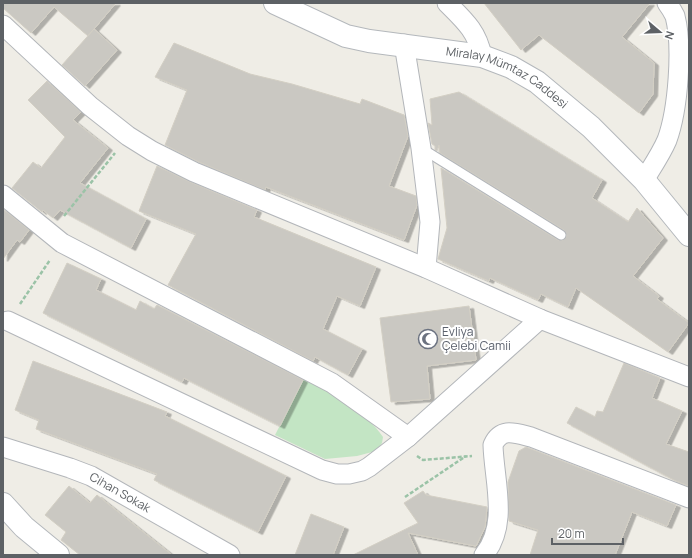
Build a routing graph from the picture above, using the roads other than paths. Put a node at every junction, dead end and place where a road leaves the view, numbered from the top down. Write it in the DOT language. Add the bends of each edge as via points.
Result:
graph roads {
  1 [pos="275,3"];
  2 [pos="447,3"];
  3 [pos="667,3"];
  4 [pos="3,25"];
  5 [pos="404,44"];
  6 [pos="482,56"];
  7 [pos="421,148"];
  8 [pos="644,180"];
  9 [pos="3,195"];
  10 [pos="689,235"];
  11 [pos="561,236"];
  12 [pos="426,268"];
  13 [pos="540,319"];
  14 [pos="8,321"];
  15 [pos="689,377"];
  16 [pos="404,440"];
  17 [pos="3,447"];
  18 [pos="689,498"];
  19 [pos="3,504"];
  20 [pos="53,554"];
  21 [pos="230,555"];
  22 [pos="484,555"];
  1 -- 5 [label="main road, Miralay Mümtaz Caddesi" via="346,36"];
  2 -- 6 [label="street" via="479,40"];
  3 -- 8 [label="street" via="674,15 676,26 677,92 666,140"];
  4 -- 12 [label="street" via="90,106 128,136 175,163"];
  5 -- 6 [label="main road, Miralay Mümtaz Caddesi"];
  5 -- 7 [label="street"];
  6 -- 8 [label="main road, Miralay Mümtaz Caddesi" via="511,67 537,82 592,127"];
  7 -- 11 [label="lane"];
  7 -- 12 [label="street" via="430,222"];
  8 -- 10 [label="main road, Miralay Mümtaz Caddesi"];
  9 -- 16 [label="street" via="56,239 332,383"];
  12 -- 13 [label="street"];
  13 -- 15 [label="street"];
  13 -- 16 [label="street"];
  14 -- 16 [label="street" via="322,470 337,474 362,471"];
  17 -- 21 [label="street, Cihan Sokak" via="91,476"];
  18 -- 22 [label="street" via="531,437 504,433 496,437 493,445 498,507 496,532"];
  19 -- 20 [label="main road"];
}
